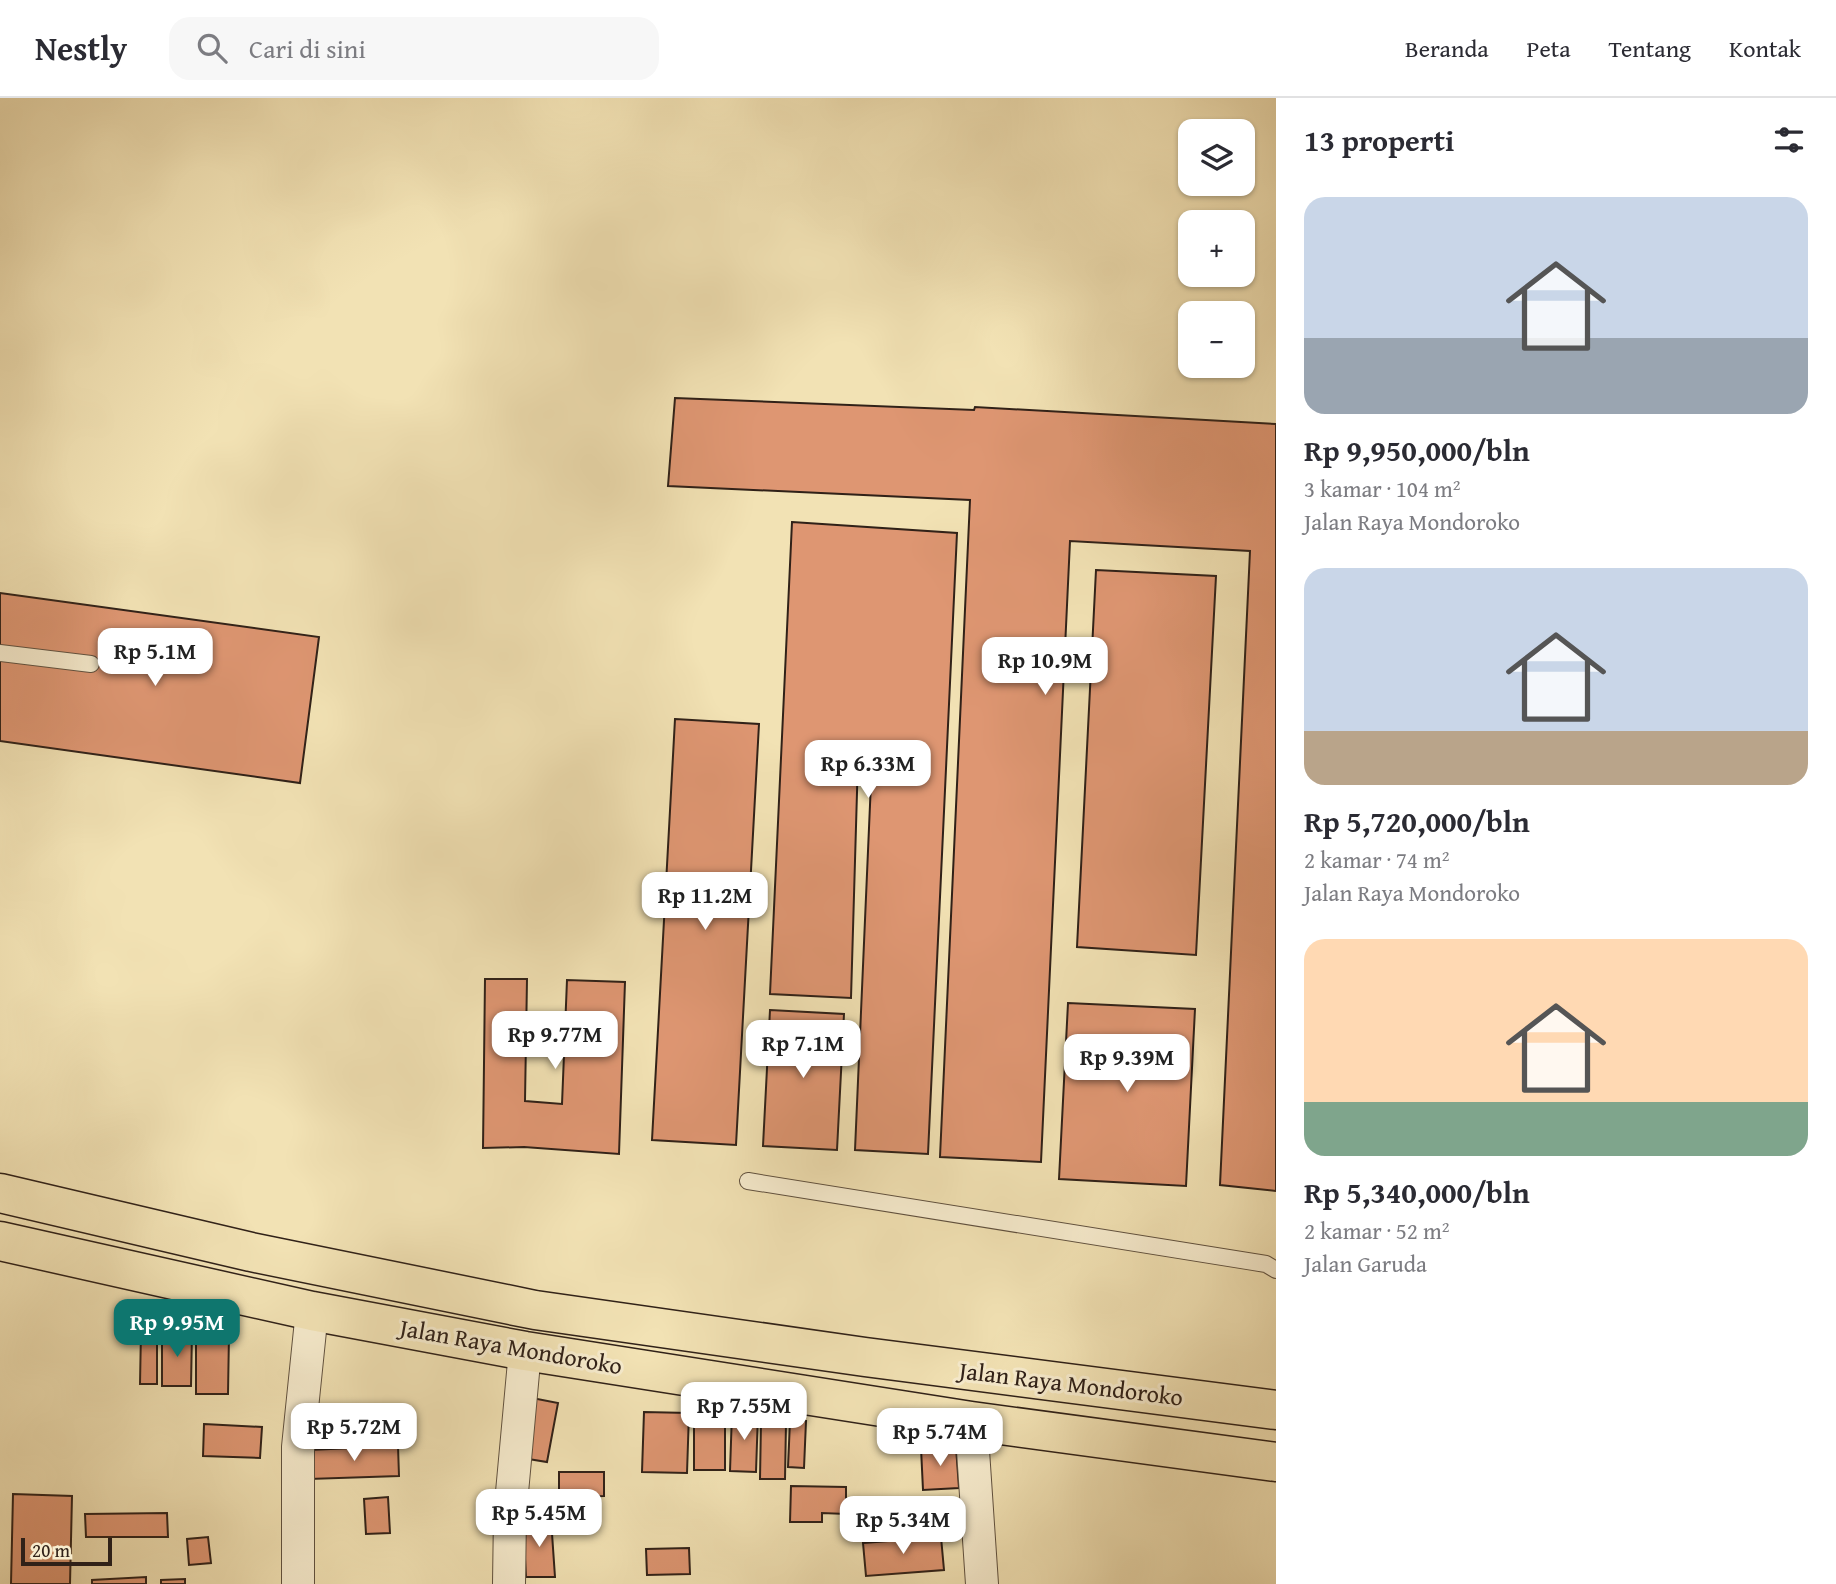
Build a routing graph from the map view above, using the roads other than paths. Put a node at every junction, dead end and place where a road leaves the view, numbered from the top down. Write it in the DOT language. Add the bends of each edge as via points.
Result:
graph roads {
  1 [pos="0,653"];
  2 [pos="91,664"];
  3 [pos="748,1181"];
  4 [pos="0,1194"];
  5 [pos="0,1241"];
  6 [pos="1276,1270"];
  7 [pos="312,1311"];
  8 [pos="525,1351"];
  9 [pos="1276,1410"];
  10 [pos="971,1421"];
  11 [pos="1276,1462"];
  12 [pos="298,1584"];
  13 [pos="509,1584"];
  14 [pos="982,1584"];
  1 -- 2 [label="lane"];
  3 -- 6 [label="lane" via="1266,1264"];
  4 -- 9 [label="highway, Jalan Raya Mondoroko" via="535,1310"];
  5 -- 7 [label="highway, Jalan Raya Mondoroko"];
  7 -- 8 [label="highway, Jalan Raya Mondoroko"];
  7 -- 12 [label="street" via="298,1447"];
  8 -- 10 [label="highway, Jalan Raya Mondoroko"];
  8 -- 13 [label="street" via="511,1500"];
  10 -- 11 [label="highway, Jalan Raya Mondoroko"];
  10 -- 14 [label="street"];
}
